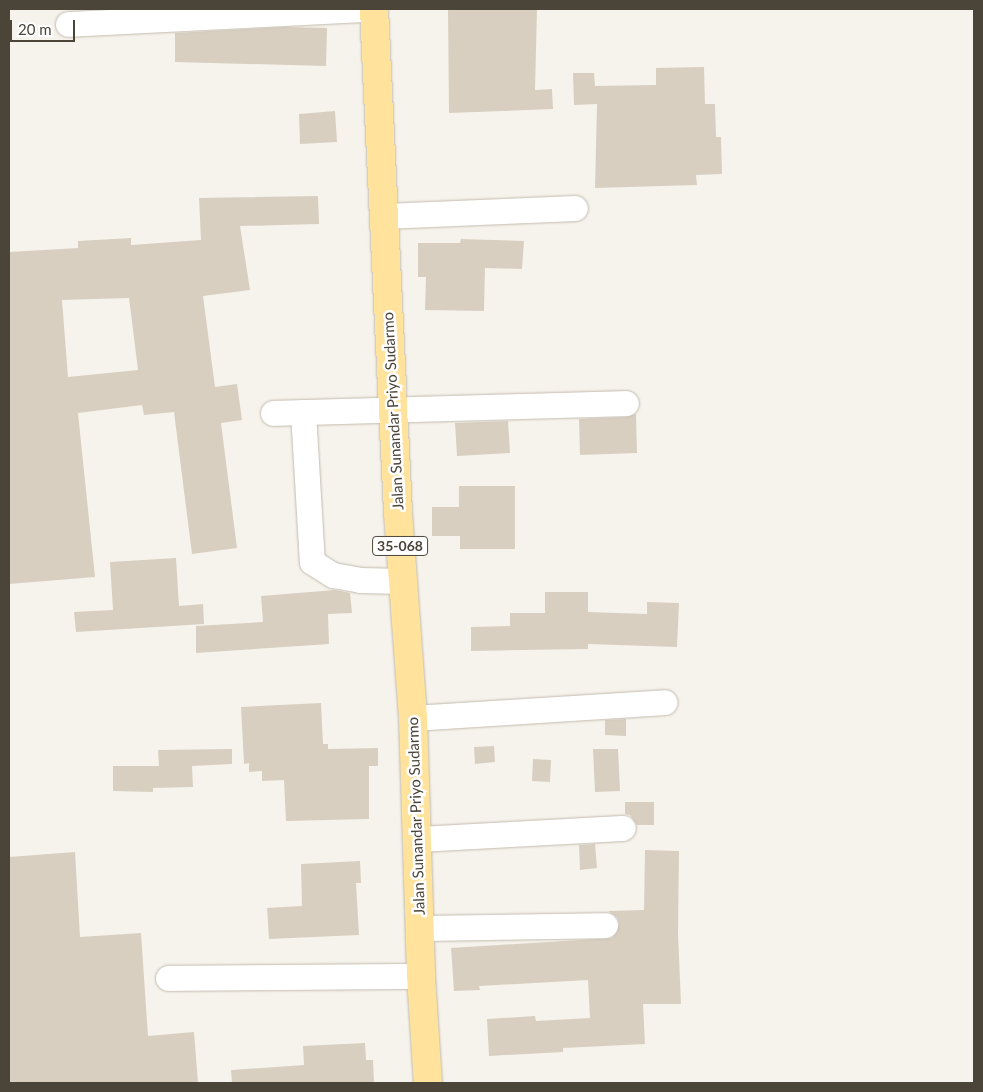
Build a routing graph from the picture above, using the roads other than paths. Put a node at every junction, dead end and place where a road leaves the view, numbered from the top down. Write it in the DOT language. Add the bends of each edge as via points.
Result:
graph roads {
  1 [pos="362,9"];
  2 [pos="374,9"];
  3 [pos="68,24"];
  4 [pos="575,208"];
  5 [pos="384,216"];
  6 [pos="626,403"];
  7 [pos="392,409"];
  8 [pos="302,412"];
  9 [pos="273,413"];
  10 [pos="403,581"];
  11 [pos="664,702"];
  12 [pos="413,718"];
  13 [pos="623,828"];
  14 [pos="417,839"];
  15 [pos="605,924"];
  16 [pos="419,928"];
  17 [pos="421,976"];
  18 [pos="168,978"];
  19 [pos="428,1083"];
  1 -- 3 [label="street"];
  2 -- 5 [label="main road, Jalan Sunandar Priyo Sudarmo / 35-068"];
  4 -- 5 [label="street"];
  5 -- 7 [label="main road, Jalan Sunandar Priyo Sudarmo / 35-068"];
  6 -- 7 [label="street"];
  7 -- 8 [label="street"];
  7 -- 10 [label="main road, Jalan Sunandar Priyo Sudarmo / 35-068"];
  8 -- 9 [label="street"];
  8 -- 10 [label="street" via="312,562 333,574 360,580"];
  10 -- 12 [label="main road, Jalan Sunandar Priyo Sudarmo / 35-068"];
  11 -- 12 [label="street"];
  12 -- 14 [label="main road, Jalan Sunandar Priyo Sudarmo / 35-068"];
  13 -- 14 [label="street"];
  14 -- 16 [label="main road, Jalan Sunandar Priyo Sudarmo / 35-068"];
  15 -- 16 [label="street"];
  16 -- 17 [label="main road, Jalan Sunandar Priyo Sudarmo / 35-068"];
  17 -- 18 [label="street"];
  17 -- 19 [label="main road, Jalan Sunandar Priyo Sudarmo / 35-068"];
}
